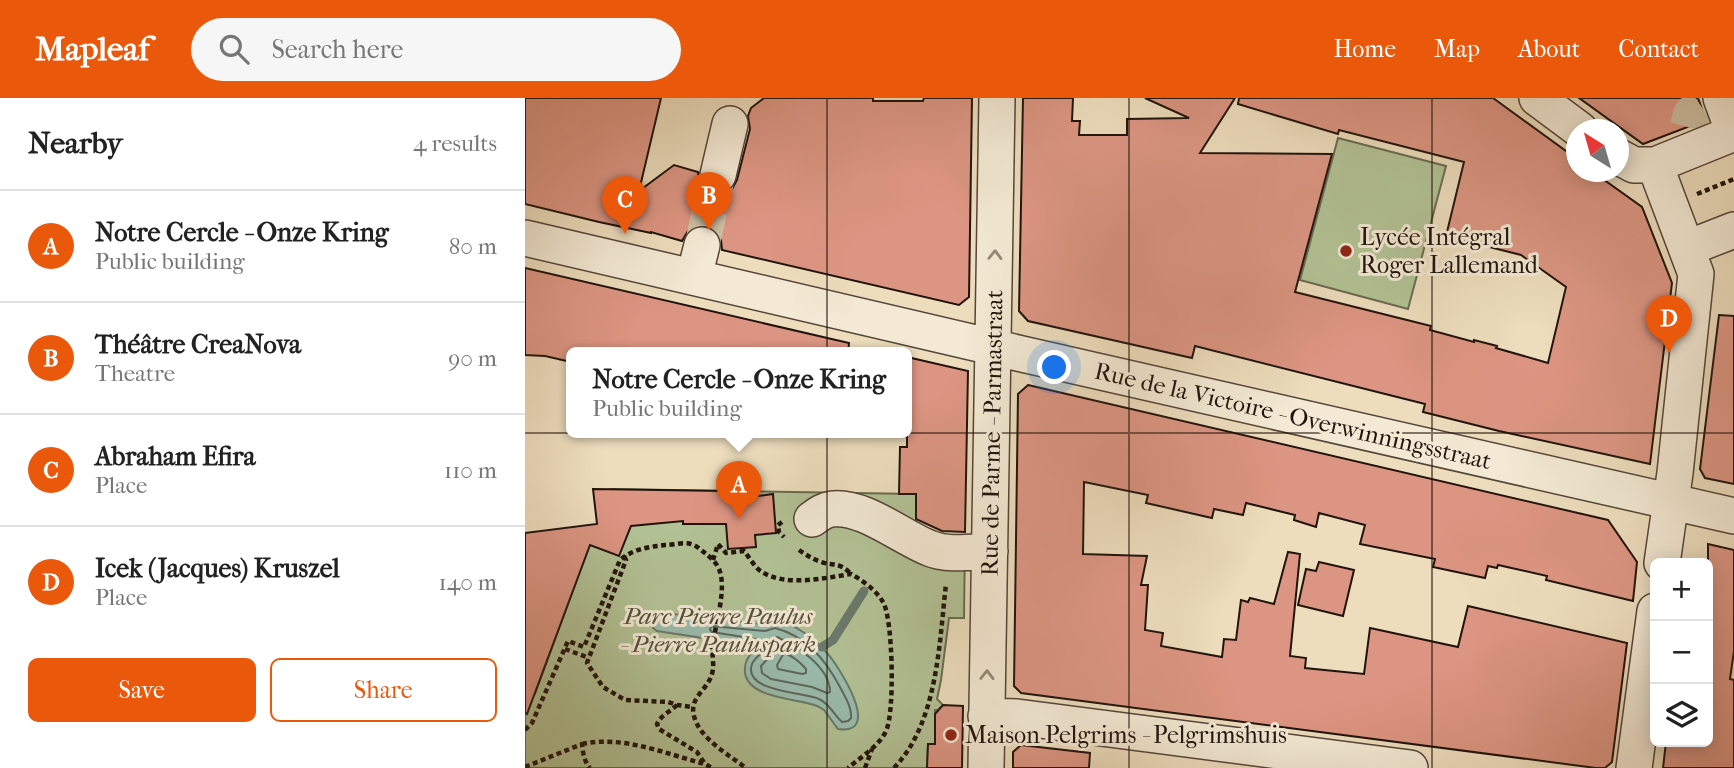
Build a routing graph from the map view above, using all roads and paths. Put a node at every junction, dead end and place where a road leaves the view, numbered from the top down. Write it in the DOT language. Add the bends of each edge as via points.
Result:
graph roads {
  1 [pos="997,98"];
  2 [pos="1537,98"];
  3 [pos="1705,116"];
  4 [pos="1566,120"];
  5 [pos="730,124"];
  6 [pos="1734,133"];
  7 [pos="1629,162"];
  8 [pos="1655,165"];
  9 [pos="718,175"];
  10 [pos="1734,179"];
  11 [pos="1671,205"];
  12 [pos="1734,230"];
  13 [pos="525,237"];
  14 [pos="1688,248"];
  15 [pos="994,348"];
  16 [pos="1670,502"];
  17 [pos="1734,516"];
  18 [pos="800,519"];
  19 [pos="989,551"];
  20 [pos="624,556"];
  21 [pos="1663,558"];
  22 [pos="713,560"];
  23 [pos="851,574"];
  24 [pos="939,580"];
  25 [pos="1654,621"];
  26 [pos="565,649"];
  27 [pos="589,658"];
  28 [pos="677,705"];
  29 [pos="692,707"];
  30 [pos="986,716"];
  31 [pos="525,730"];
  32 [pos="582,744"];
  33 [pos="872,747"];
  34 [pos="705,764"];
  35 [pos="525,767"];
  36 [pos="590,768"];
  37 [pos="712,768"];
  38 [pos="746,768"];
  39 [pos="848,768"];
  40 [pos="865,768"];
  41 [pos="894,768"];
  42 [pos="986,768"];
  43 [pos="1411,768"];
  44 [pos="1634,768"];
  15 -- 1 [label="street, Rue de Parme - Parmastraat, one-way"];
  2 -- 4 [label="street"];
  3 -- 6 [label="street"];
  3 -- 8 [label="street"];
  5 -- 9 [label="street"];
  7 -- 8 [label="street"];
  8 -- 11 [label="street"];
  10 -- 11 [label="path"];
  11 -- 14 [label="street"];
  12 -- 14 [label="street"];
  13 -- 15 [label="street, Rue de la Victoire - Overwinningsstraat" via="698,261"];
  14 -- 16 [label="street" via="1696,274"];
  15 -- 16 [label="street, Rue de la Victoire - Overwinningsstraat"];
  15 -- 19 [label="street, Rue de Parme - Parmastraat"];
  16 -- 17 [label="street, Rue de la Victoire - Overwinningsstraat"];
  16 -- 21 [label="street"];
  18 -- 19 [label="street" via="831,509 849,510 931,549"];
  18 -- 23 [label="path" via="778,525 779,532 810,557 839,564"];
  30 -- 19 [label="street, Rue de Parme - Parmastraat, one-way"];
  20 -- 22 [label="path" via="638,549 693,544"];
  20 -- 26 [label="path" via="584,646 568,641"];
  20 -- 27 [label="path" via="627,560"];
  22 -- 23 [label="path" via="717,544 726,552 744,551 764,574 779,578 820,580"];
  22 -- 29 [label="path" via="721,582 712,677"];
  23 -- 33 [label="path" via="877,594 888,615 891,717 888,729"];
  24 -- 41 [label="path" via="946,581 934,685 912,746"];
  25 -- 44 [label="street"];
  26 -- 27 [label="path"];
  26 -- 31 [label="path"];
  27 -- 28 [label="path" via="587,663 603,687 625,700"];
  28 -- 29 [label="path"];
  28 -- 34 [label="path" via="659,719 659,729 697,752"];
  29 -- 38 [label="path" via="694,720 708,739"];
  30 -- 42 [label="street, Rue de Parme - Parmastraat"];
  30 -- 43 [label="street"];
  32 -- 34 [label="path" via="622,743"];
  32 -- 35 [label="path"];
  32 -- 36 [label="path"];
  33 -- 39 [label="path"];
  33 -- 40 [label="path"];
  34 -- 37 [label="path"];
}
